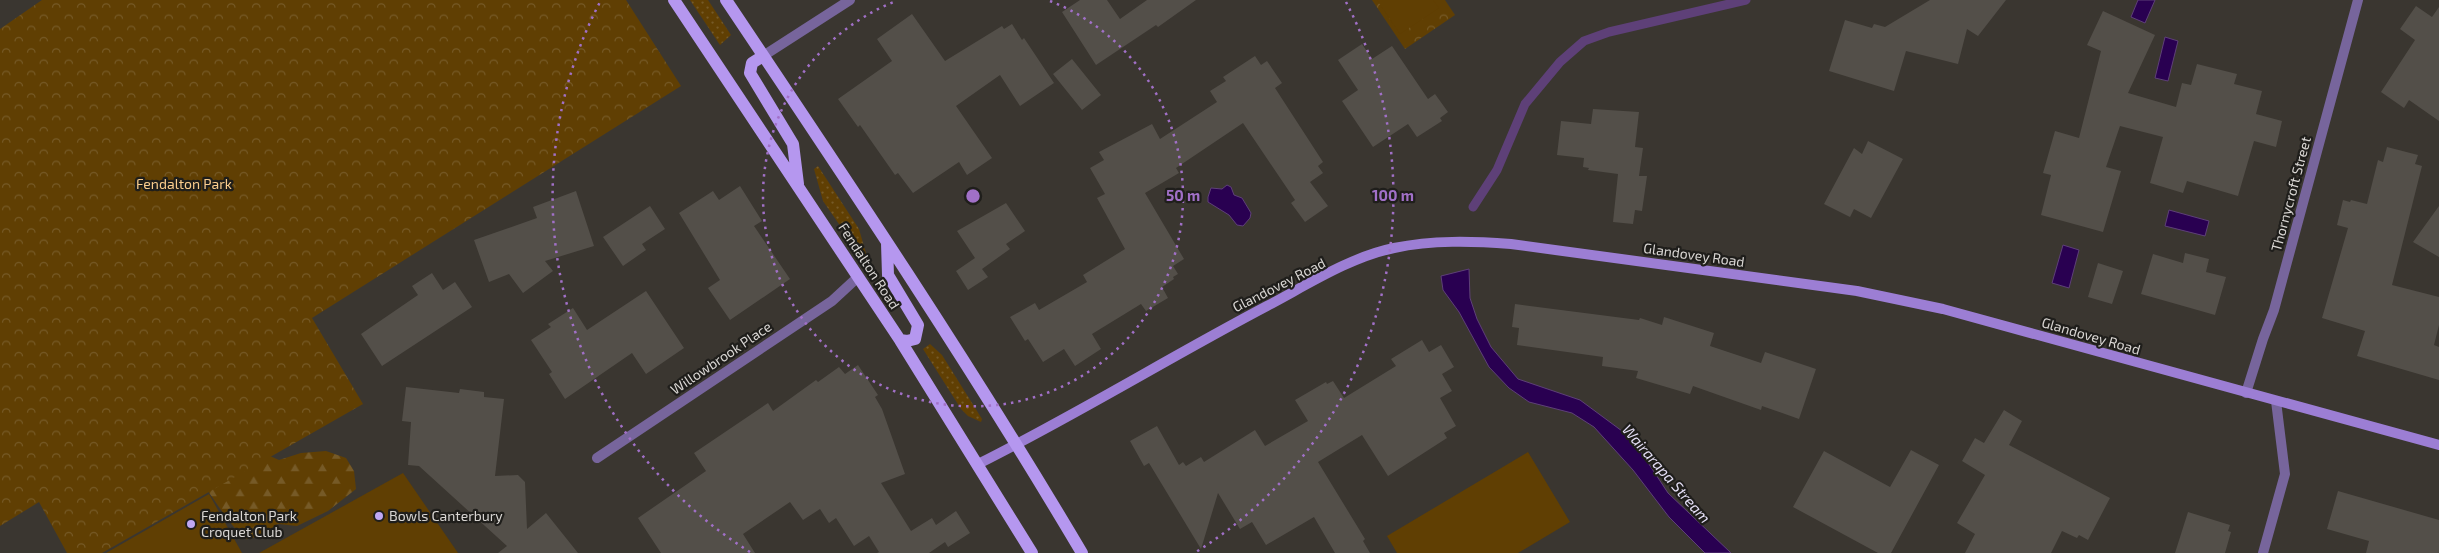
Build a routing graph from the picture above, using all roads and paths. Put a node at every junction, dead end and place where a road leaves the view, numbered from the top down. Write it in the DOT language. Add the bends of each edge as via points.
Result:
graph roads {
  1 [pos="674,0"];
  2 [pos="726,0"];
  3 [pos="850,0"];
  4 [pos="2358,0"];
  5 [pos="763,56"];
  6 [pos="798,187"];
  7 [pos="887,243"];
  8 [pos="858,277"];
  9 [pos="900,340"];
  10 [pos="2246,393"];
  11 [pos="2276,401"];
  12 [pos="1017,445"];
  13 [pos="2439,445"];
  14 [pos="597,458"];
  15 [pos="978,464"];
  16 [pos="1032,553"];
  17 [pos="1082,553"];
  18 [pos="2263,553"];
  1 -- 6 [label="main road, Fendalton Road"];
  2 -- 5 [label="main road, Fendalton Road"];
  3 -- 5 [label="street"];
  4 -- 10 [label="street, Thornycroft Street" via="2274,310"];
  5 -- 6 [label="main road" via="752,63 750,73 793,144"];
  5 -- 7 [label="main road, Fendalton Road"];
  6 -- 8 [label="main road, Fendalton Road"];
  7 -- 9 [label="main road" via="888,275 918,325 915,338"];
  7 -- 12 [label="main road, Fendalton Road"];
  8 -- 9 [label="main road, Fendalton Road"];
  8 -- 14 [label="street, Willowbrook Place" via="837,297"];
  9 -- 15 [label="main road, Fendalton Road"];
  10 -- 11 [label="street, Glandovey Road"];
  10 -- 12 [label="street, Glandovey Road" via="1943,309 1881,296 1511,244 1459,240 1392,248 1354,262 1195,344"];
  11 -- 13 [label="street, Glandovey Road"];
  11 -- 18 [label="street" via="2285,474"];
  12 -- 15 [label="street, Glandovey Road"];
  12 -- 17 [label="main road, Fendalton Road"];
  15 -- 16 [label="main road, Fendalton Road"];
}
